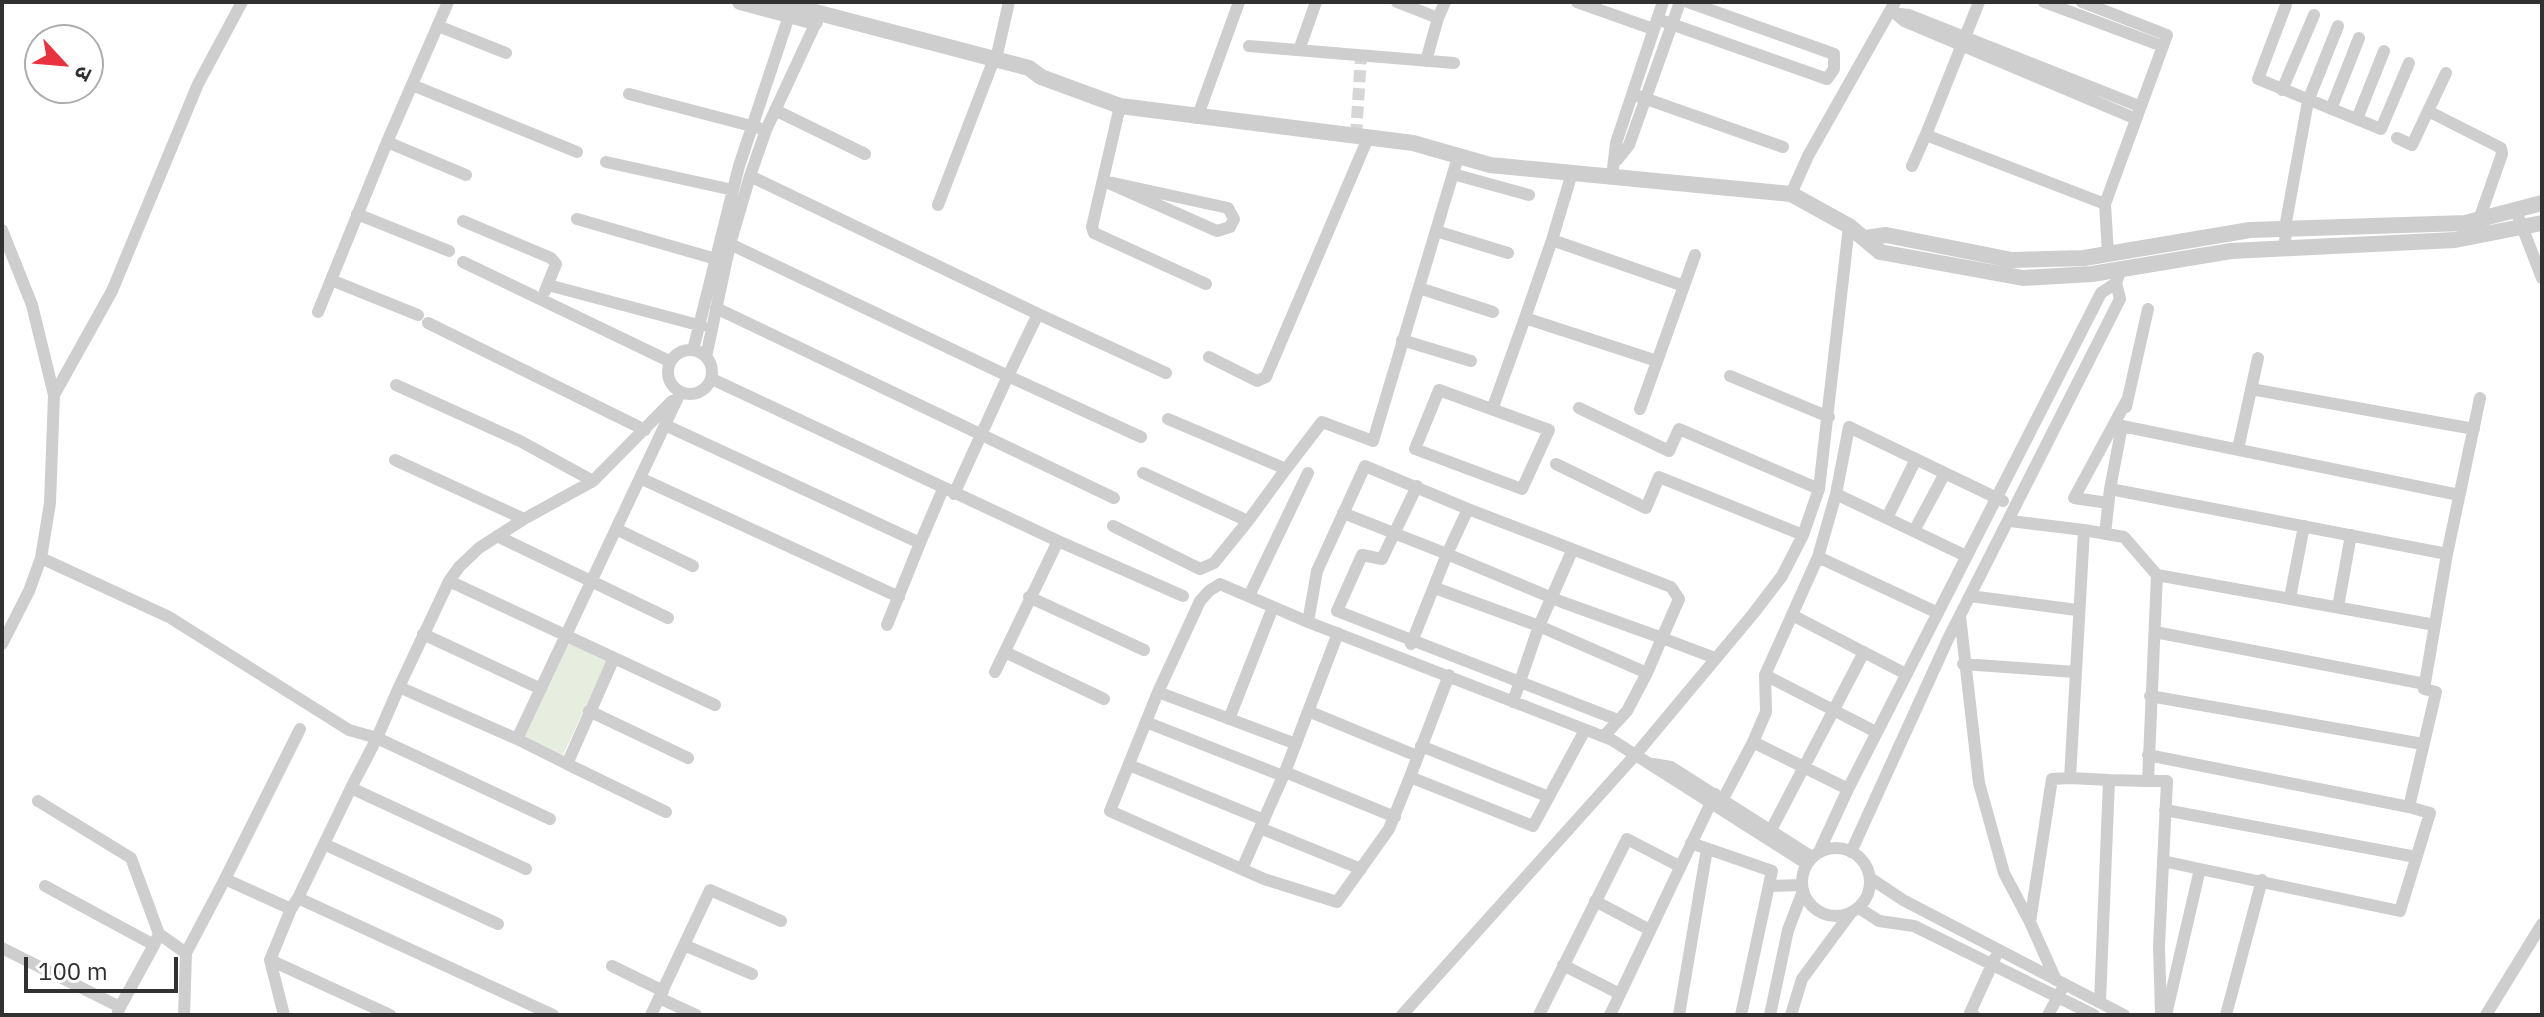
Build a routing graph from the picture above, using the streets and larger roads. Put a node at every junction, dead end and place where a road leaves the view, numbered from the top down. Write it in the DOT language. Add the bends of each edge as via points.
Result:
graph roads {
  1 [pos="242,2"];
  2 [pos="448,2"];
  3 [pos="740,2"];
  4 [pos="1009,2"];
  5 [pos="1239,2"];
  6 [pos="1316,2"];
  7 [pos="1397,2"];
  8 [pos="1445,2"];
  9 [pos="1577,2"];
  10 [pos="1663,2"];
  11 [pos="1680,2"];
  12 [pos="1688,2"];
  13 [pos="1979,2"];
  14 [pos="2044,2"];
  15 [pos="2082,2"];
  16 [pos="2286,5"];
  17 [pos="786,8"];
  18 [pos="1895,9"];
  19 [pos="2314,15"];
  20 [pos="818,18"];
  21 [pos="1438,18"];
  22 [pos="1655,24"];
  23 [pos="1671,24"];
  24 [pos="438,26"];
  25 [pos="2338,26"];
  26 [pos="2359,38"];
  27 [pos="1964,41"];
  28 [pos="1249,46"];
  29 [pos="2162,46"];
  30 [pos="1299,50"];
  31 [pos="2384,51"];
  32 [pos="506,53"];
  33 [pos="1426,61"];
  34 [pos="993,63"];
  35 [pos="1454,63"];
  36 [pos="2409,63"];
  37 [pos="2446,73"];
  38 [pos="412,85"];
  39 [pos="2282,90"];
  40 [pos="1632,93"];
  41 [pos="629,94"];
  42 [pos="1646,99"];
  43 [pos="2308,101"];
  44 [pos="1120,106"];
  45 [pos="2331,109"];
  46 [pos="775,110"];
  47 [pos="2428,111"];
  48 [pos="2137,112"];
  49 [pos="1197,118"];
  50 [pos="2357,119"];
  51 [pos="752,125"];
  52 [pos="766,130"];
  53 [pos="1927,132"];
  54 [pos="1368,138"];
  55 [pos="2397,138"];
  56 [pos="387,142"];
  57 [pos="1783,147"];
  58 [pos="577,152"];
  59 [pos="865,154"];
  60 [pos="606,162"];
  61 [pos="1455,165"];
  62 [pos="1912,166"];
  63 [pos="1615,168"];
  64 [pos="1572,173"];
  65 [pos="466,175"];
  66 [pos="750,176"];
  67 [pos="1104,181"];
  68 [pos="733,190"];
  69 [pos="1791,194"];
  70 [pos="1529,195"];
  71 [pos="2542,203"];
  72 [pos="2105,204"];
  73 [pos="938,205"];
  74 [pos="2516,211"];
  75 [pos="357,214"];
  76 [pos="577,219"];
  77 [pos="2479,220"];
  78 [pos="463,221"];
  79 [pos="2542,223"];
  80 [pos="1849,226"];
  81 [pos="2286,228"];
  82 [pos="2522,228"];
  83 [pos="2,230"];
  84 [pos="1436,231"];
  85 [pos="1865,238"];
  86 [pos="1552,240"];
  87 [pos="730,244"];
  88 [pos="2285,248"];
  89 [pos="449,251"];
  90 [pos="1508,253"];
  91 [pos="2108,254"];
  92 [pos="1695,255"];
  93 [pos="716,259"];
  94 [pos="463,262"];
  95 [pos="2541,273"];
  96 [pos="2118,276"];
  97 [pos="331,280"];
  98 [pos="1206,284"];
  99 [pos="548,285"];
  100 [pos="1684,286"];
  101 [pos="1419,288"];
  102 [pos="542,299"];
  103 [pos="716,308"];
  104 [pos="2148,309"];
  105 [pos="318,312"];
  106 [pos="1493,312"];
  107 [pos="1038,314"];
  108 [pos="1525,318"];
  109 [pos="702,326"];
  110 [pos="1402,340"];
  111 [pos="693,350"];
  112 [pos="706,357"];
  113 [pos="1209,357"];
  114 [pos="2258,358"];
  115 [pos="669,361"];
  116 [pos="1471,361"];
  117 [pos="1657,361"];
  118 [pos="1166,373"];
  119 [pos="1008,376"];
  120 [pos="1730,376"];
  121 [pos="712,379"];
  122 [pos="396,385"];
  123 [pos="2251,389"];
  124 [pos="680,393"];
  125 [pos="54,395"];
  126 [pos="2480,398"];
  127 [pos="2127,400"];
  128 [pos="1493,407"];
  129 [pos="1579,408"];
  130 [pos="1640,409"];
  131 [pos="1829,417"];
  132 [pos="1168,419"];
  133 [pos="665,425"];
  134 [pos="2122,426"];
  135 [pos="2474,429"];
  136 [pos="645,430"];
  137 [pos="980,435"];
  138 [pos="1141,437"];
  139 [pos="2238,449"];
  140 [pos="1669,451"];
  141 [pos="1916,459"];
  142 [pos="395,460"];
  143 [pos="1556,464"];
  144 [pos="1286,469"];
  145 [pos="1143,473"];
  146 [pos="1308,473"];
  147 [pos="1945,473"];
  148 [pos="1659,477"];
  149 [pos="640,478"];
  150 [pos="593,481"];
  151 [pos="1417,486"];
  152 [pos="1819,489"];
  153 [pos="949,491"];
  154 [pos="1836,494"];
  155 [pos="2459,495"];
  156 [pos="2109,496"];
  157 [pos="1114,498"];
  158 [pos="1998,499"];
  159 [pos="2017,506"];
  160 [pos="1468,509"];
  161 [pos="1343,513"];
  162 [pos="1887,518"];
  163 [pos="524,519"];
  164 [pos="1248,521"];
  165 [pos="2010,521"];
  166 [pos="1113,526"];
  167 [pos="2304,526"];
  168 [pos="616,529"];
  169 [pos="2084,530"];
  170 [pos="1914,531"];
  171 [pos="1393,532"];
  172 [pos="2105,534"];
  173 [pos="1803,535"];
  174 [pos="2351,535"];
  175 [pos="497,536"];
  176 [pos="1058,541"];
  177 [pos="920,543"];
  178 [pos="1572,551"];
  179 [pos="1447,554"];
  180 [pos="2447,554"];
  181 [pos="1966,556"];
  182 [pos="1818,557"];
  183 [pos="41,558"];
  184 [pos="693,566"];
  185 [pos="2157,575"];
  186 [pos="449,581"];
  187 [pos="591,582"];
  188 [pos="1435,588"];
  189 [pos="1183,596"];
  190 [pos="1249,596"];
  191 [pos="1970,596"];
  192 [pos="899,597"];
  193 [pos="1029,597"];
  194 [pos="1552,598"];
  195 [pos="2290,598"];
  196 [pos="1273,607"];
  197 [pos="2338,607"];
  198 [pos="2077,610"];
  199 [pos="1337,611"];
  200 [pos="1938,613"];
  201 [pos="1792,615"];
  202 [pos="1960,616"];
  203 [pos="668,618"];
  204 [pos="1308,622"];
  205 [pos="887,625"];
  206 [pos="2435,625"];
  207 [pos="1539,626"];
  208 [pos="1929,629"];
  209 [pos="1336,632"];
  210 [pos="2155,632"];
  211 [pos="423,634"];
  212 [pos="565,636"];
  213 [pos="1662,638"];
  214 [pos="1948,639"];
  215 [pos="1414,640"];
  216 [pos="2,644"];
  217 [pos="1144,650"];
  218 [pos="1005,652"];
  219 [pos="1864,652"];
  220 [pos="614,658"];
  221 [pos="1405,658"];
  222 [pos="1715,658"];
  223 [pos="1963,664"];
  224 [pos="995,672"];
  225 [pos="2075,672"];
  226 [pos="1647,673"];
  227 [pos="1906,674"];
  228 [pos="1449,675"];
  229 [pos="1765,675"];
  230 [pos="1521,684"];
  231 [pos="2425,684"];
  232 [pos="399,687"];
  233 [pos="541,689"];
  234 [pos="1158,692"];
  235 [pos="2150,696"];
  236 [pos="1104,699"];
  237 [pos="1513,702"];
  238 [pos="715,705"];
  239 [pos="1834,710"];
  240 [pos="589,711"];
  241 [pos="1308,711"];
  242 [pos="1229,719"];
  243 [pos="1618,720"];
  244 [pos="1146,722"];
  245 [pos="300,729"];
  246 [pos="1585,730"];
  247 [pos="1876,732"];
  248 [pos="1604,736"];
  249 [pos="377,738"];
  250 [pos="517,739"];
  251 [pos="1753,742"];
  252 [pos="1296,744"];
  253 [pos="2423,744"];
  254 [pos="1419,751"];
  255 [pos="1637,753"];
  256 [pos="2148,755"];
  257 [pos="688,758"];
  258 [pos="567,764"];
  259 [pos="1129,765"];
  260 [pos="1804,767"];
  261 [pos="1284,774"];
  262 [pos="1410,777"];
  263 [pos="2070,778"];
  264 [pos="2109,780"];
  265 [pos="2148,781"];
  266 [pos="351,788"];
  267 [pos="1848,789"];
  268 [pos="1549,797"];
  269 [pos="1716,799"];
  270 [pos="38,801"];
  271 [pos="2409,807"];
  272 [pos="2165,810"];
  273 [pos="666,812"];
  274 [pos="1395,817"];
  275 [pos="550,819"];
  276 [pos="1262,824"];
  277 [pos="1771,830"];
  278 [pos="1691,843"];
  279 [pos="324,844"];
  280 [pos="1707,849"];
  281 [pos="1851,852"];
  282 [pos="2416,857"];
  283 [pos="1813,858"];
  284 [pos="2163,861"];
  285 [pos="1679,866"];
  286 [pos="526,869"];
  287 [pos="1242,869"];
  288 [pos="1361,869"];
  289 [pos="2200,869"];
  290 [pos="1870,878"];
  291 [pos="225,879"];
  292 [pos="2262,880"];
  293 [pos="45,886"];
  294 [pos="1770,886"];
  295 [pos="1802,888"];
  296 [pos="1595,901"];
  297 [pos="294,904"];
  298 [pos="1854,911"];
  299 [pos="781,921"];
  300 [pos="2030,922"];
  301 [pos="498,924"];
  302 [pos="2542,924"];
  303 [pos="1650,930"];
  304 [pos="156,940"];
  305 [pos="684,945"];
  306 [pos="2,948"];
  307 [pos="1999,951"];
  308 [pos="186,953"];
  309 [pos="270,960"];
  310 [pos="1993,963"];
  311 [pos="1563,965"];
  312 [pos="612,966"];
  313 [pos="752,974"];
  314 [pos="2059,987"];
  315 [pos="661,994"];
  316 [pos="1620,994"];
  317 [pos="2100,1002"];
  318 [pos="118,1011"];
  319 [pos="1971,1014"];
  320 [pos="184,1015"];
  321 [pos="284,1015"];
  322 [pos="390,1015"];
  323 [pos="553,1015"];
  324 [pos="651,1015"];
  325 [pos="696,1015"];
  326 [pos="1402,1015"];
  327 [pos="1539,1015"];
  328 [pos="1610,1015"];
  329 [pos="1679,1015"];
  330 [pos="1741,1015"];
  331 [pos="1770,1015"];
  332 [pos="1791,1015"];
  333 [pos="2048,1015"];
  334 [pos="2094,1015"];
  335 [pos="2124,1015"];
  336 [pos="2163,1015"];
  337 [pos="2226,1015"];
  338 [pos="2486,1015"];
  1 -- 125 [label="street" via="198,84 112,291"];
  2 -- 24 [label="street"];
  3 -- 17 [label="street"];
  4 -- 34 [label="street"];
  5 -- 49 [label="street"];
  6 -- 30 [label="street"];
  7 -- 21 [label="street"];
  8 -- 21 [label="street"];
  9 -- 22 [label="street"];
  10 -- 22 [label="street"];
  11 -- 23 [label="street"];
  12 -- 23 [label="street" via="1834,54 1834,69 1827,79"];
  13 -- 27 [label="street"];
  14 -- 29 [label="street"];
  15 -- 29 [label="street" via="2167,35"];
  16 -- 39 [label="street" via="2258,79"];
  17 -- 20 [label="street"];
  17 -- 51 [label="street"];
  18 -- 27 [label="street" via="1904,21"];
  18 -- 69 [label="street"];
  19 -- 39 [label="street"];
  20 -- 34 [label="street"];
  20 -- 46 [label="street"];
  21 -- 33 [label="street"];
  22 -- 23 [label="street"];
  22 -- 40 [label="street"];
  23 -- 42 [label="street"];
  24 -- 32 [label="street"];
  24 -- 38 [label="street"];
  25 -- 43 [label="street"];
  26 -- 45 [label="street"];
  27 -- 48 [label="street"];
  27 -- 53 [label="street"];
  28 -- 30 [label="street"];
  29 -- 48 [label="street"];
  30 -- 33 [label="street"];
  31 -- 50 [label="street"];
  33 -- 35 [label="street"];
  34 -- 44 [label="street" via="1029,68"];
  34 -- 73 [label="street"];
  36 -- 50 [label="street" via="2381,129"];
  37 -- 47 [label="street"];
  38 -- 56 [label="street"];
  38 -- 58 [label="street"];
  39 -- 43 [label="street"];
  40 -- 42 [label="street"];
  40 -- 63 [label="street" via="1616,143"];
  41 -- 51 [label="street"];
  42 -- 57 [label="street"];
  42 -- 63 [label="street"];
  43 -- 45 [label="street"];
  43 -- 81 [label="street"];
  44 -- 49 [label="street"];
  44 -- 67 [label="street"];
  45 -- 50 [label="street"];
  46 -- 52 [label="street"];
  46 -- 59 [label="street"];
  47 -- 55 [label="street" via="2412,145"];
  47 -- 77 [label="street" via="2501,148"];
  48 -- 72 [label="street"];
  49 -- 54 [label="street"];
  51 -- 52 [label="street"];
  51 -- 68 [label="street"];
  52 -- 66 [label="street"];
  53 -- 62 [label="street"];
  53 -- 72 [label="street"];
  54 -- 61 [label="street" via="1413,143"];
  54 -- 113 [label="street" via="1266,377 1257,381"];
  56 -- 65 [label="street"];
  56 -- 75 [label="street"];
  60 -- 68 [label="street"];
  61 -- 64 [label="street"];
  61 -- 70 [label="street"];
  61 -- 84 [label="street"];
  63 -- 64 [label="street"];
  63 -- 69 [label="street"];
  64 -- 86 [label="street"];
  66 -- 87 [label="street"];
  66 -- 107 [label="street"];
  67 -- 67 [label="street" via="1217,231 1217,213 1228,208"];
  67 -- 98 [label="street" via="1092,227 1098,238"];
  68 -- 93 [label="street"];
  69 -- 80 [label="street"];
  71 -- 74 [label="street"];
  72 -- 91 [label="street"];
  74 -- 77 [label="street"];
  74 -- 82 [label="street"];
  75 -- 89 [label="street"];
  75 -- 97 [label="street"];
  76 -- 93 [label="street"];
  77 -- 81 [label="street"];
  78 -- 99 [label="street" via="551,258 556,264"];
  79 -- 82 [label="street"];
  80 -- 85 [label="street"];
  80 -- 131 [label="street"];
  81 -- 88 [label="street"];
  81 -- 91 [label="street"];
  82 -- 88 [label="street" via="2455,240"];
  82 -- 95 [label="street"];
  83 -- 125 [label="street" via="32,305"];
  84 -- 90 [label="street"];
  84 -- 101 [label="street"];
  85 -- 91 [label="street" via="1886,235 2012,260"];
  85 -- 96 [label="street" via="1880,252 2023,278"];
  86 -- 100 [label="street"];
  86 -- 108 [label="street"];
  87 -- 103 [label="street"];
  87 -- 119 [label="street"];
  88 -- 96 [label="street" via="2214,253"];
  92 -- 100 [label="street"];
  93 -- 109 [label="street"];
  94 -- 102 [label="street"];
  96 -- 158 [label="street" via="2101,293"];
  96 -- 159 [label="street" via="2120,299"];
  97 -- 105 [label="street"];
  97 -- 136 [label="street" via="423,319"];
  99 -- 102 [label="street"];
  99 -- 109 [label="street"];
  100 -- 117 [label="street"];
  101 -- 106 [label="street"];
  101 -- 110 [label="street"];
  102 -- 115 [label="street"];
  103 -- 112 [label="street"];
  103 -- 137 [label="street"];
  104 -- 127 [label="street"];
  107 -- 118 [label="street"];
  107 -- 119 [label="street"];
  108 -- 117 [label="street"];
  108 -- 128 [label="street"];
  109 -- 111 [label="street"];
  110 -- 116 [label="street"];
  110 -- 144 [label="street" via="1373,441 1322,422"];
  111 -- 112 [label="street"];
  111 -- 115 [label="street"];
  112 -- 121 [label="street"];
  114 -- 123 [label="street"];
  115 -- 124 [label="street" via="672,387"];
  117 -- 130 [label="street"];
  119 -- 137 [label="street"];
  119 -- 138 [label="street"];
  120 -- 131 [label="street"];
  121 -- 124 [label="street" via="700,393"];
  121 -- 153 [label="street"];
  122 -- 150 [label="street"];
  123 -- 135 [label="street"];
  123 -- 139 [label="street"];
  124 -- 133 [label="street"];
  124 -- 136 [label="street"];
  125 -- 183 [label="street" via="50,503"];
  126 -- 135 [label="street"];
  127 -- 134 [label="street"];
  127 -- 156 [label="street" via="2074,498"];
  128 -- 128 [label="street" via="1549,430 1522,489 1415,449 1439,390"];
  129 -- 140 [label="street"];
  131 -- 152 [label="street"];
  132 -- 144 [label="street"];
  133 -- 149 [label="street"];
  133 -- 177 [label="street"];
  134 -- 139 [label="street"];
  134 -- 156 [label="street"];
  135 -- 155 [label="street"];
  136 -- 150 [label="street"];
  137 -- 153 [label="street"];
  137 -- 157 [label="street"];
  139 -- 155 [label="street"];
  140 -- 148 [label="street"];
  140 -- 152 [label="street" via="1679,429"];
  141 -- 147 [label="street"];
  141 -- 154 [label="street" via="1849,427"];
  141 -- 162 [label="street"];
  142 -- 163 [label="street"];
  143 -- 148 [label="street" via="1646,508"];
  144 -- 164 [label="street"];
  145 -- 164 [label="street"];
  146 -- 190 [label="street"];
  147 -- 158 [label="street"];
  147 -- 170 [label="street"];
  148 -- 173 [label="street"];
  149 -- 168 [label="street"];
  149 -- 192 [label="street"];
  150 -- 163 [label="street"];
  151 -- 160 [label="street"];
  151 -- 161 [label="street" via="1365,466"];
  151 -- 171 [label="street"];
  152 -- 173 [label="street"];
  153 -- 176 [label="street"];
  153 -- 177 [label="street"];
  154 -- 162 [label="street"];
  154 -- 182 [label="street"];
  155 -- 180 [label="street"];
  156 -- 167 [label="street"];
  156 -- 172 [label="street"];
  158 -- 159 [label="street"];
  158 -- 181 [label="street"];
  159 -- 165 [label="street"];
  160 -- 178 [label="street"];
  160 -- 179 [label="street"];
  161 -- 171 [label="street"];
  161 -- 204 [label="street" via="1317,571"];
  162 -- 170 [label="street"];
  163 -- 175 [label="street"];
  164 -- 166 [label="street" via="1214,563 1200,569"];
  165 -- 169 [label="street"];
  165 -- 191 [label="street"];
  167 -- 174 [label="street"];
  167 -- 195 [label="street"];
  168 -- 184 [label="street"];
  168 -- 187 [label="street"];
  169 -- 172 [label="street"];
  169 -- 198 [label="street"];
  170 -- 181 [label="street"];
  171 -- 179 [label="street"];
  171 -- 199 [label="street" via="1382,559 1362,555"];
  172 -- 185 [label="street" via="2124,537"];
  173 -- 222 [label="street" via="1782,576"];
  174 -- 180 [label="street"];
  174 -- 197 [label="street"];
  175 -- 186 [label="street"];
  175 -- 187 [label="street"];
  176 -- 189 [label="street"];
  176 -- 193 [label="street"];
  177 -- 192 [label="street"];
  178 -- 194 [label="street"];
  178 -- 213 [label="street" via="1676,592 1679,599"];
  179 -- 188 [label="street"];
  179 -- 194 [label="street"];
  180 -- 206 [label="street"];
  181 -- 200 [label="street"];
  182 -- 200 [label="street"];
  182 -- 201 [label="street"];
  183 -- 216 [label="street"];
  183 -- 249 [label="street" via="169,617 344,727"];
  185 -- 195 [label="street"];
  185 -- 210 [label="street"];
  186 -- 211 [label="street"];
  186 -- 212 [label="street"];
  187 -- 203 [label="street"];
  187 -- 212 [label="street"];
  188 -- 207 [label="street"];
  188 -- 215 [label="street"];
  190 -- 196 [label="street"];
  190 -- 234 [label="street" via="1220,584 1209,591"];
  191 -- 198 [label="street"];
  191 -- 202 [label="street"];
  192 -- 205 [label="street"];
  193 -- 217 [label="street"];
  193 -- 218 [label="street"];
  194 -- 207 [label="street"];
  194 -- 213 [label="street"];
  195 -- 197 [label="street"];
  196 -- 204 [label="street"];
  196 -- 242 [label="street"];
  197 -- 206 [label="street"];
  198 -- 225 [label="street"];
  199 -- 209 [label="street"];
  199 -- 215 [label="street"];
  200 -- 208 [label="street"];
  201 -- 219 [label="street"];
  201 -- 229 [label="street"];
  202 -- 214 [label="street"];
  202 -- 223 [label="street"];
  204 -- 209 [label="street"];
  206 -- 231 [label="street"];
  207 -- 226 [label="street"];
  207 -- 230 [label="street"];
  208 -- 214 [label="street"];
  208 -- 227 [label="street"];
  209 -- 221 [label="street"];
  209 -- 241 [label="street"];
  210 -- 231 [label="street"];
  210 -- 235 [label="street"];
  211 -- 232 [label="street"];
  211 -- 233 [label="street"];
  212 -- 220 [label="street"];
  212 -- 233 [label="street"];
  213 -- 222 [label="street"];
  213 -- 226 [label="street"];
  214 -- 281 [label="street"];
  215 -- 221 [label="street"];
  215 -- 230 [label="street"];
  218 -- 224 [label="street"];
  218 -- 236 [label="street"];
  219 -- 227 [label="street"];
  219 -- 239 [label="street"];
  220 -- 238 [label="street"];
  220 -- 240 [label="street"];
  221 -- 228 [label="street"];
  222 -- 255 [label="street"];
  223 -- 225 [label="street"];
  223 -- 300 [label="street" via="1979,783 2004,873"];
  225 -- 263 [label="street"];
  226 -- 243 [label="street"];
  227 -- 247 [label="street"];
  228 -- 237 [label="street"];
  228 -- 254 [label="street"];
  229 -- 239 [label="street"];
  229 -- 251 [label="street" via="1766,712"];
  230 -- 237 [label="street"];
  230 -- 243 [label="street"];
  231 -- 253 [label="street" via="2424,689 2436,692"];
  232 -- 249 [label="street"];
  232 -- 250 [label="street"];
  233 -- 250 [label="street"];
  234 -- 242 [label="street"];
  234 -- 244 [label="street"];
  235 -- 253 [label="street"];
  235 -- 256 [label="street"];
  237 -- 246 [label="street"];
  239 -- 247 [label="street"];
  239 -- 260 [label="street"];
  240 -- 257 [label="street"];
  240 -- 258 [label="street"];
  241 -- 252 [label="street"];
  241 -- 254 [label="street"];
  242 -- 252 [label="street"];
  243 -- 248 [label="street"];
  244 -- 259 [label="street"];
  244 -- 261 [label="street"];
  245 -- 291 [label="street"];
  246 -- 248 [label="street"];
  246 -- 268 [label="street"];
  247 -- 267 [label="street"];
  248 -- 255 [label="street"];
  249 -- 266 [label="street"];
  249 -- 275 [label="street"];
  250 -- 258 [label="street"];
  251 -- 260 [label="street"];
  251 -- 269 [label="street"];
  252 -- 261 [label="street"];
  253 -- 271 [label="street"];
  254 -- 262 [label="street"];
  254 -- 268 [label="street"];
  255 -- 269 [label="street" via="1665,776"];
  255 -- 326 [label="street"];
  256 -- 265 [label="street"];
  256 -- 271 [label="street"];
  258 -- 273 [label="street"];
  259 -- 276 [label="street"];
  259 -- 287 [label="street" via="1110,811"];
  260 -- 267 [label="street"];
  260 -- 277 [label="street"];
  261 -- 274 [label="street"];
  261 -- 276 [label="street"];
  262 -- 268 [label="street" via="1533,826"];
  262 -- 274 [label="street"];
  263 -- 264 [label="street"];
  263 -- 300 [label="street" via="2052,779"];
  264 -- 265 [label="street"];
  264 -- 317 [label="street"];
  265 -- 272 [label="street" via="2167,781"];
  266 -- 279 [label="street"];
  266 -- 286 [label="street"];
  267 -- 283 [label="street"];
  269 -- 277 [label="street"];
  269 -- 278 [label="street"];
  269 -- 283 [label="street"];
  270 -- 304 [label="street" via="131,858"];
  271 -- 282 [label="street" via="2430,813"];
  272 -- 282 [label="street"];
  272 -- 284 [label="street"];
  274 -- 288 [label="street"];
  276 -- 287 [label="street"];
  276 -- 288 [label="street"];
  277 -- 283 [label="street"];
  278 -- 280 [label="street"];
  278 -- 285 [label="street"];
  279 -- 297 [label="street"];
  279 -- 301 [label="street"];
  280 -- 294 [label="street" via="1772,871"];
  280 -- 329 [label="street"];
  281 -- 283 [label="street" via="1841,848"];
  281 -- 290 [label="street"];
  282 -- 292 [label="street" via="2400,911"];
  283 -- 295 [label="street"];
  284 -- 289 [label="street"];
  284 -- 336 [label="street"];
  285 -- 296 [label="street" via="1627,839"];
  285 -- 303 [label="street"];
  287 -- 288 [label="street" via="1337,902"];
  289 -- 292 [label="street"];
  289 -- 336 [label="street"];
  290 -- 298 [label="street" via="1870,889"];
  290 -- 307 [label="street"];
  291 -- 297 [label="street"];
  291 -- 308 [label="street"];
  292 -- 337 [label="street"];
  293 -- 304 [label="street"];
  294 -- 295 [label="street"];
  294 -- 330 [label="street"];
  295 -- 298 [label="street" via="1816,910 1827,916"];
  295 -- 331 [label="street"];
  296 -- 303 [label="street"];
  296 -- 311 [label="street"];
  297 -- 309 [label="street"];
  297 -- 323 [label="street"];
  298 -- 310 [label="street" via="1914,926"];
  298 -- 332 [label="street" via="1802,979"];
  299 -- 305 [label="street" via="710,890"];
  300 -- 314 [label="street"];
  302 -- 338 [label="street"];
  303 -- 316 [label="street"];
  304 -- 308 [label="street"];
  304 -- 318 [label="street"];
  305 -- 313 [label="street"];
  305 -- 315 [label="street"];
  306 -- 318 [label="street"];
  307 -- 310 [label="street"];
  307 -- 314 [label="street"];
  308 -- 320 [label="street"];
  309 -- 321 [label="street"];
  309 -- 322 [label="street"];
  310 -- 314 [label="street"];
  310 -- 319 [label="street"];
  311 -- 316 [label="street"];
  311 -- 327 [label="street"];
  312 -- 315 [label="street"];
  314 -- 317 [label="street"];
  314 -- 333 [label="street"];
  314 -- 334 [label="street"];
  315 -- 324 [label="street"];
  315 -- 325 [label="street"];
  316 -- 328 [label="street"];
  317 -- 335 [label="street"];
}
